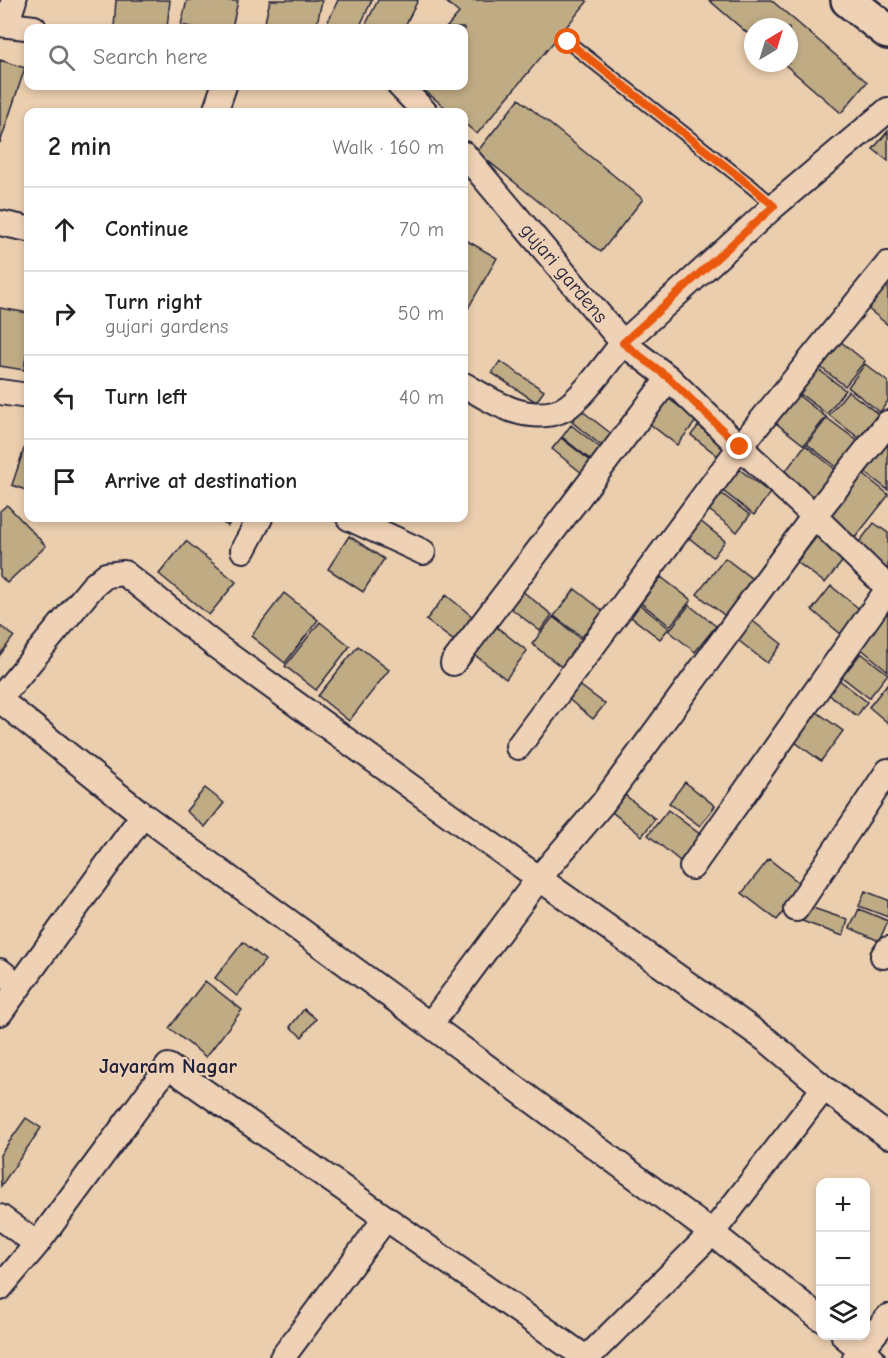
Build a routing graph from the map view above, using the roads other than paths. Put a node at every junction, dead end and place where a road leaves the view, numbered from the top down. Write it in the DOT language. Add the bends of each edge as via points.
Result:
graph roads {
  1 [pos="14,0"];
  2 [pos="848,0"];
  3 [pos="878,0"];
  4 [pos="888,9"];
  5 [pos="3,24"];
  6 [pos="24,27"];
  7 [pos="888,32"];
  8 [pos="568,42"];
  9 [pos="223,90"];
  10 [pos="404,90"];
  11 [pos="216,108"];
  12 [pos="421,108"];
  13 [pos="888,110"];
  14 [pos="468,159"];
  15 [pos="774,206"];
  16 [pos="0,224"];
  17 [pos="24,228"];
  18 [pos="888,264"];
  19 [pos="623,343"];
  20 [pos="669,378"];
  21 [pos="468,386"];
  22 [pos="0,392"];
  23 [pos="24,395"];
  24 [pos="888,423"];
  25 [pos="740,447"];
  26 [pos="814,516"];
  27 [pos="259,522"];
  28 [pos="358,522"];
  29 [pos="243,550"];
  30 [pos="423,552"];
  31 [pos="888,589"];
  32 [pos="453,663"];
  33 [pos="0,699"];
  34 [pos="518,747"];
  35 [pos="888,771"];
  36 [pos="143,815"];
  37 [pos="692,867"];
  38 [pos="539,878"];
  39 [pos="796,909"];
  40 [pos="0,971"];
  41 [pos="19,986"];
  42 [pos="0,1013"];
  43 [pos="430,1025"];
  44 [pos="824,1088"];
  45 [pos="888,1136"];
  46 [pos="0,1216"];
  47 [pos="386,1218"];
  48 [pos="712,1233"];
  49 [pos="37,1244"];
  50 [pos="0,1288"];
  51 [pos="816,1315"];
  52 [pos="888,1317"];
  53 [pos="858,1350"];
  54 [pos="282,1358"];
  55 [pos="586,1358"];
  1 -- 5 [label="street"];
  2 -- 7 [label="main road"];
  3 -- 4 [label="main road"];
  5 -- 6 [label="street"];
  8 -- 15 [label="lane"];
  9 -- 11 [label="street"];
  10 -- 12 [label="street"];
  13 -- 15 [label="street"];
  14 -- 19 [label="street, gujari gardens"];
  15 -- 19 [label="street"];
  16 -- 17 [label="street"];
  18 -- 25 [label="street"];
  19 -- 20 [label="street, gujari gardens"];
  19 -- 21 [label="street" via="579,396 563,409 547,414 506,408"];
  20 -- 25 [label="street, gujari gardens"];
  20 -- 32 [label="street"];
  22 -- 23 [label="street"];
  24 -- 26 [label="street"];
  25 -- 26 [label="street, gujari gardens"];
  25 -- 34 [label="street"];
  26 -- 31 [label="street, gujari gardens"];
  26 -- 38 [label="street" via="603,803"];
  27 -- 29 [label="street"];
  28 -- 30 [label="street"];
  31 -- 37 [label="street"];
  33 -- 36 [label="street"];
  33 -- 38 [label="street" via="93,586 106,575 124,573 216,646"];
  35 -- 39 [label="street"];
  36 -- 41 [label="street"];
  36 -- 43 [label="street"];
  38 -- 43 [label="street"];
  38 -- 44 [label="street" via="768,1041"];
  40 -- 41 [label="street"];
  41 -- 42 [label="street"];
  43 -- 48 [label="street"];
  44 -- 45 [label="street"];
  44 -- 48 [label="street"];
  46 -- 49 [label="street"];
  47 -- 49 [label="street" via="168,1066"];
  47 -- 54 [label="street"];
  47 -- 55 [label="street"];
  48 -- 51 [label="street"];
  48 -- 55 [label="street"];
  49 -- 50 [label="street"];
  52 -- 53 [label="street"];
}
